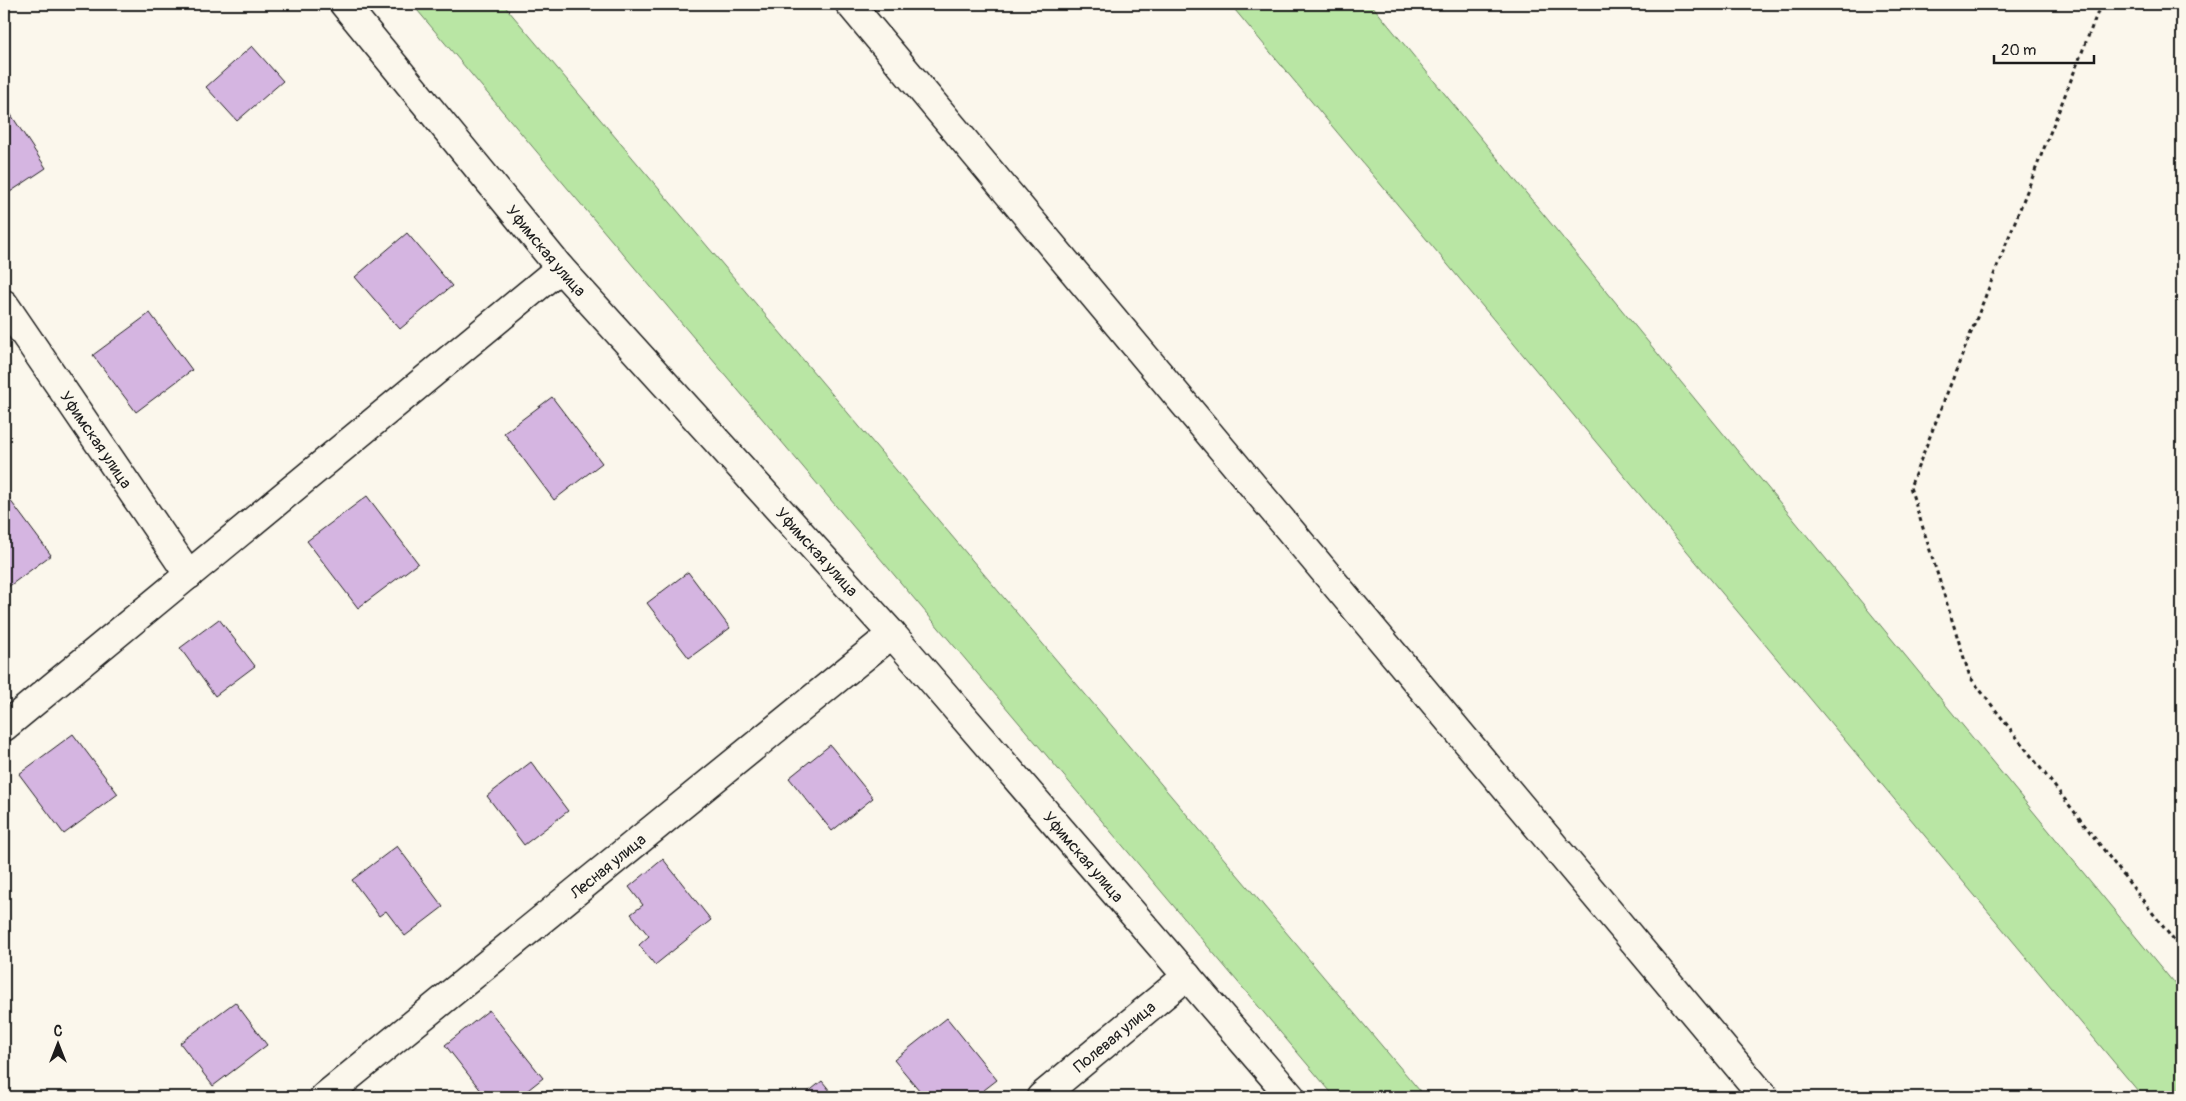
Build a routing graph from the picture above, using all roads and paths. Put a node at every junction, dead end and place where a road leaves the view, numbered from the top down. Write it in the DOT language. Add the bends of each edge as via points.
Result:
graph roads {
  1 [pos="344,4"];
  2 [pos="850,4"];
  3 [pos="2100,4"];
  4 [pos="560,268"];
  5 [pos="4,304"];
  6 [pos="189,575"];
  7 [pos="892,634"];
  8 [pos="4,727"];
  9 [pos="2182,951"];
  10 [pos="1187,976"];
  11 [pos="324,1097"];
  12 [pos="1041,1097"];
  13 [pos="1291,1097"];
  14 [pos="1764,1097"];
  1 -- 4 [label="street, Уфимская улица"];
  2 -- 14 [label="street"];
  3 -- 9 [label="path" via="1910,487 1970,677"];
  4 -- 6 [label="street"];
  4 -- 7 [label="street, Уфимская улица"];
  5 -- 6 [label="street, Уфимская улица"];
  6 -- 8 [label="street"];
  7 -- 10 [label="street, Уфимская улица"];
  7 -- 11 [label="street, Лесная улица"];
  10 -- 12 [label="street, Полевая улица"];
  10 -- 13 [label="street, Уфимская улица"];
}
